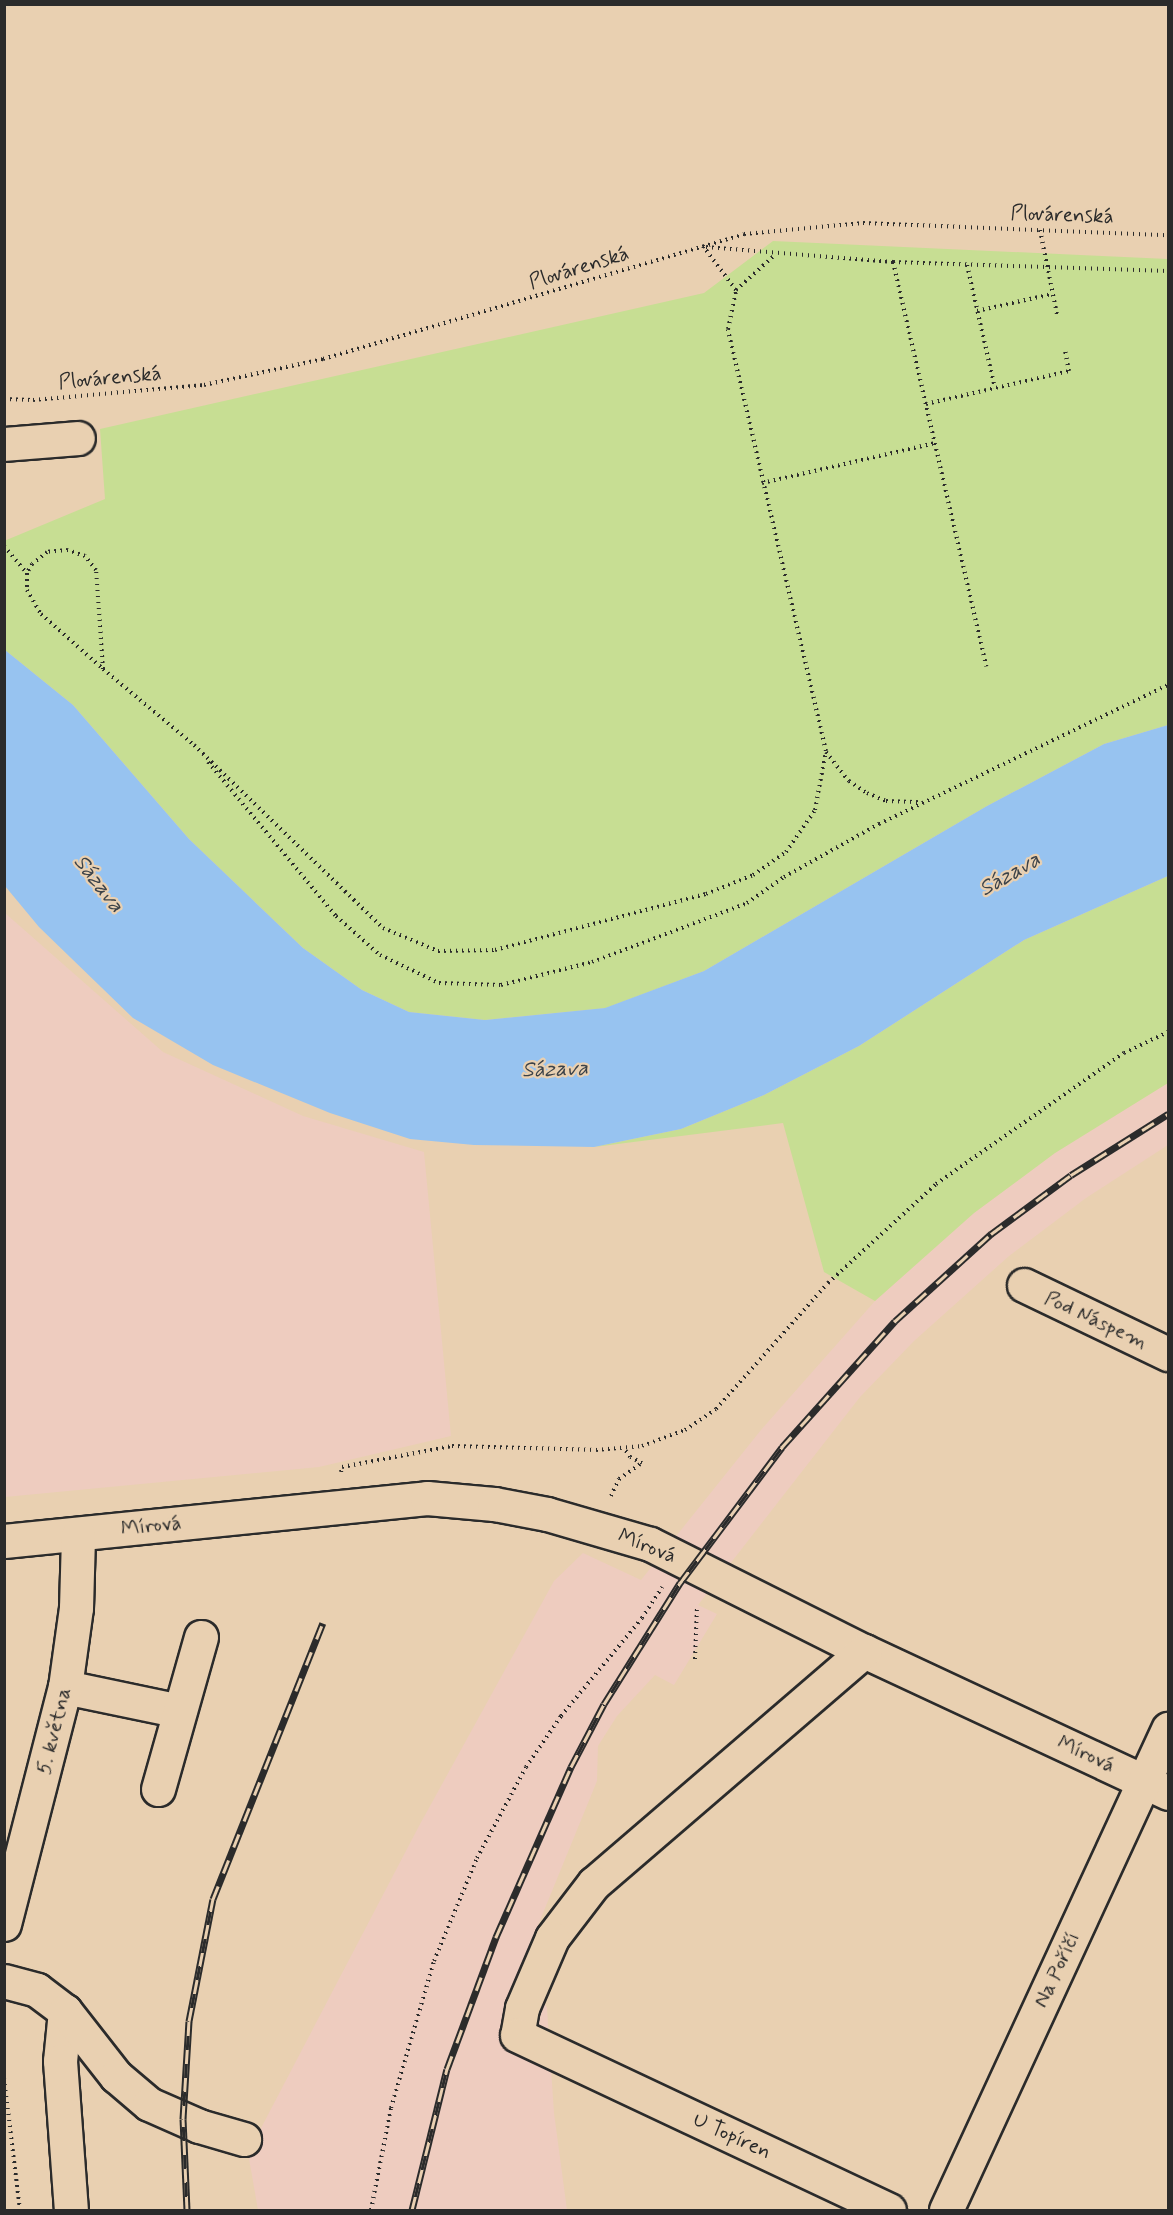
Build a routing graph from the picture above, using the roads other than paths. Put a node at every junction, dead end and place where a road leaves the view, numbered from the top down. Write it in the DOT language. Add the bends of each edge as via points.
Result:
graph roads {
  1 [pos="78,438"];
  2 [pos="4,444"];
  3 [pos="1024,1286"];
  4 [pos="1168,1354"];
  5 [pos="78,1535"];
  6 [pos="4,1541"];
  7 [pos="201,1637"];
  8 [pos="864,1651"];
  9 [pos="65,1687"];
  10 [pos="180,1711"];
  11 [pos="1168,1729"];
  12 [pos="1156,1787"];
  13 [pos="158,1789"];
  14 [pos="4,1924"];
  15 [pos="4,1981"];
  16 [pos="65,2012"];
  17 [pos="244,2139"];
  18 [pos="71,2211"];
  19 [pos="889,2211"];
  20 [pos="946,2211"];
  1 -- 2 [label="street"];
  3 -- 4 [label="street, Pod Náspem"];
  5 -- 6 [label="street, Mírová"];
  5 -- 8 [label="street, Mírová" via="427,1498 494,1504 604,1529 680,1559"];
  5 -- 9 [label="street, 5. května" via="76,1608"];
  7 -- 10 [label="street"];
  8 -- 12 [label="street, Mírová"];
  8 -- 19 [label="street, U Topíren" via="594,1883 568,1913 541,1959 522,2008 517,2035"];
  9 -- 10 [label="street"];
  9 -- 14 [label="street, 5. května"];
  10 -- 13 [label="street"];
  11 -- 12 [label="street, Na Poříčí"];
  12 -- 20 [label="street, Na Poříčí"];
  15 -- 16 [label="street" via="37,1990"];
  16 -- 17 [label="street" via="116,2076 149,2104 199,2126"];
  16 -- 18 [label="street" via="60,2061"];
}
